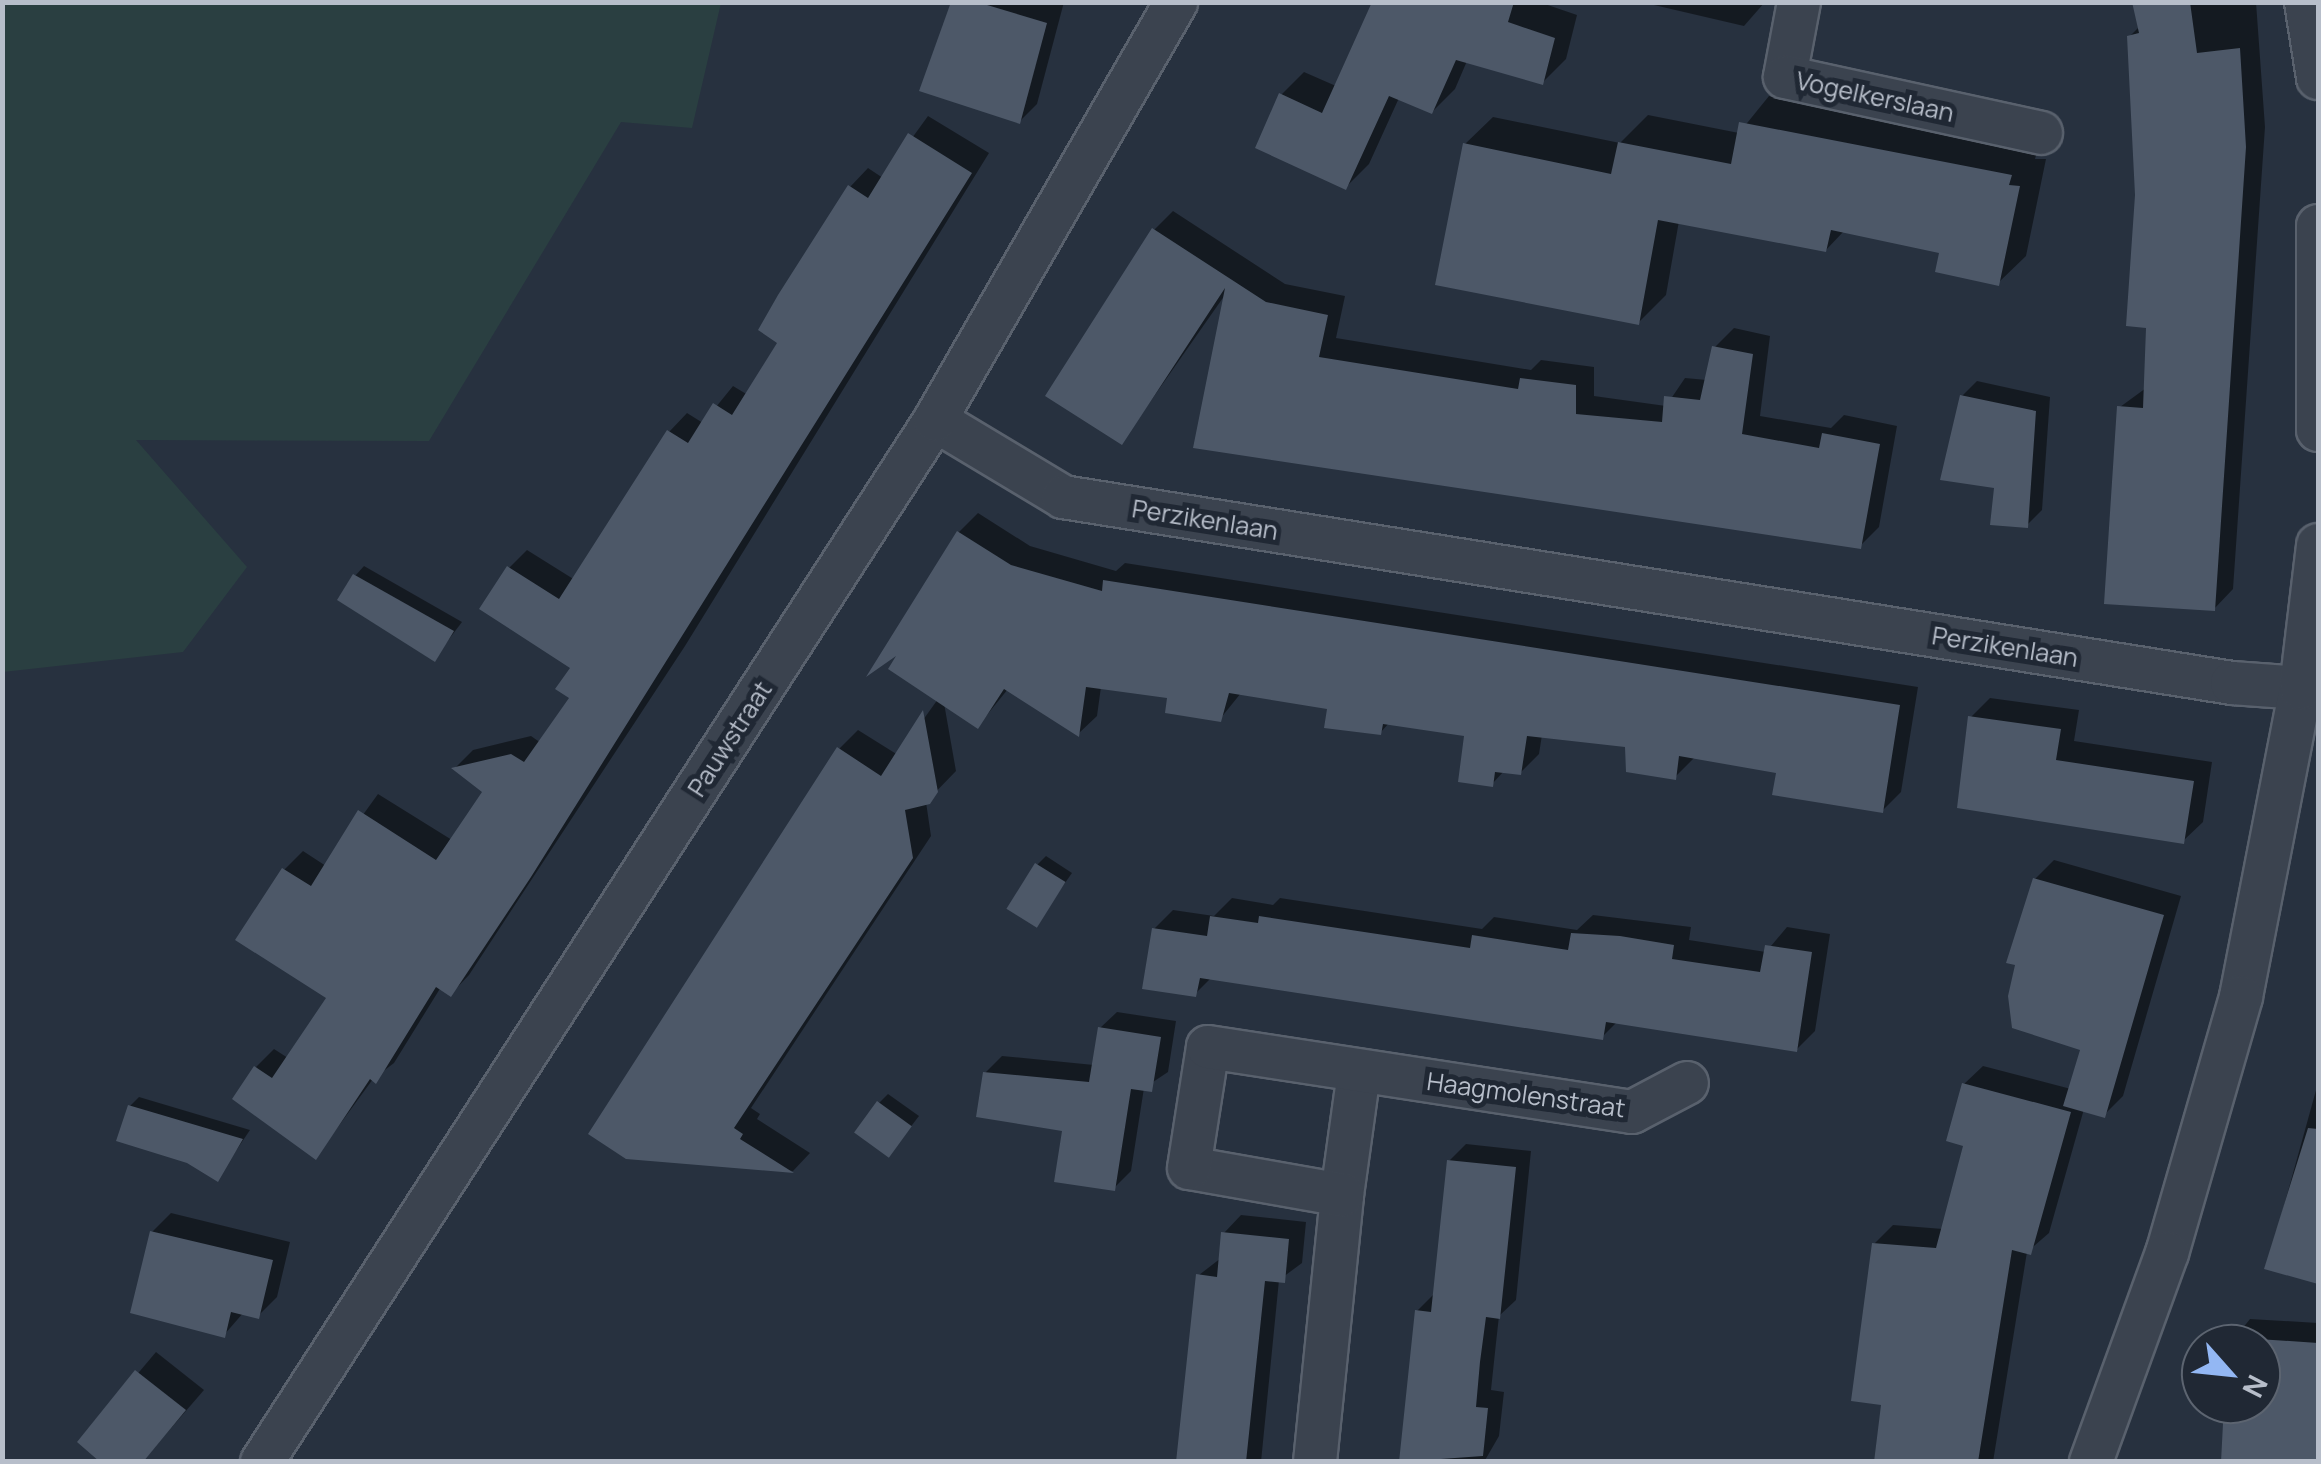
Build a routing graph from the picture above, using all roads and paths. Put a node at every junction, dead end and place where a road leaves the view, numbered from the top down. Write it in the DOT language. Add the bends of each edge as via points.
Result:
graph roads {
  1 [pos="1176,2"];
  2 [pos="1799,2"];
  3 [pos="2306,2"];
  4 [pos="2318,78"];
  5 [pos="2040,134"];
  6 [pos="2318,226"];
  7 [pos="935,420"];
  8 [pos="2318,430"];
  9 [pos="2318,545"];
  10 [pos="2301,688"];
  11 [pos="1359,1072"];
  12 [pos="1687,1083"];
  13 [pos="1342,1195"];
  14 [pos="262,1462"];
  15 [pos="1315,1462"];
  16 [pos="2090,1462"];
  1 -- 7 [label="street, Pauwstraat"];
  2 -- 5 [label="street, Vogelkerslaan" via="1784,77"];
  3 -- 4 [label="street"];
  6 -- 8 [label="street"];
  7 -- 10 [label="street, Perzikenlaan" via="1063,498 2232,683"];
  7 -- 14 [label="street, Pauwstraat"];
  9 -- 10 [label="street"];
  10 -- 16 [label="street" via="2241,996 2167,1253"];
  11 -- 12 [label="street, Haagmolenstraat" via="1632,1112"];
  11 -- 13 [label="street"];
  11 -- 13 [label="street, Haagmolenstraat" via="1208,1047 1189,1168"];
  13 -- 15 [label="street"];
}
